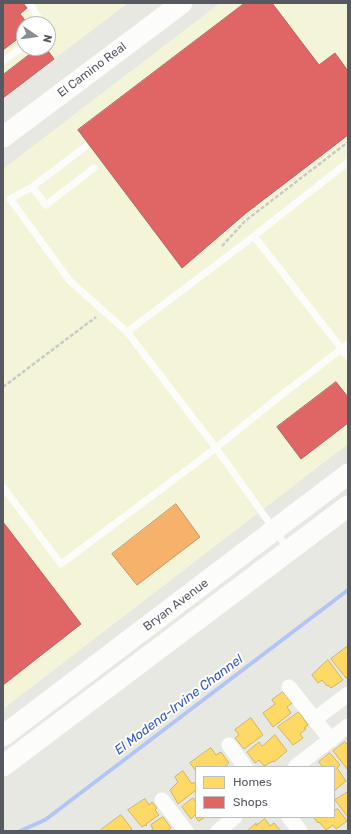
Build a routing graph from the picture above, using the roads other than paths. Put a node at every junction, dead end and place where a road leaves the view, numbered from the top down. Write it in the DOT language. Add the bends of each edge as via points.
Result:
graph roads {
  1 [pos="29,3"];
  2 [pos="182,3"];
  3 [pos="38,16"];
  4 [pos="16,52"];
  5 [pos="3,61"];
  6 [pos="3,137"];
  7 [pos="85,147"];
  8 [pos="348,162"];
  9 [pos="94,168"];
  10 [pos="32,187"];
  11 [pos="254,236"];
  12 [pos="127,332"];
  13 [pos="348,344"];
  14 [pos="342,349"];
  15 [pos="348,357"];
  16 [pos="216,448"];
  17 [pos="348,474"];
  18 [pos="3,487"];
  19 [pos="348,506"];
  20 [pos="274,530"];
  21 [pos="289,551"];
  22 [pos="289,686"];
  23 [pos="348,694"];
  24 [pos="315,719"];
  25 [pos="348,726"];
  26 [pos="3,736"];
  27 [pos="331,740"];
  28 [pos="229,744"];
  29 [pos="3,766"];
  30 [pos="245,766"];
  31 [pos="296,766"];
  32 [pos="162,800"];
  33 [pos="234,818"];
  34 [pos="290,818"];
  35 [pos="186,831"];
  36 [pos="218,831"];
  37 [pos="300,831"];
  1 -- 3 [label="lane"];
  2 -- 6 [label="main road, El Camino Real"];
  4 -- 5 [label="lane"];
  7 -- 10 [label="lane"];
  8 -- 11 [label="lane"];
  9 -- 10 [label="lane" via="46,205"];
  10 -- 12 [label="lane" via="10,199 70,281"];
  11 -- 12 [label="lane"];
  11 -- 14 [label="lane"];
  12 -- 16 [label="lane"];
  13 -- 14 [label="lane"];
  14 -- 15 [label="lane"];
  14 -- 16 [label="lane"];
  16 -- 18 [label="lane" via="61,564"];
  16 -- 20 [label="lane"];
  17 -- 20 [label="main road, Bryan Avenue"];
  19 -- 21 [label="main road, Bryan Avenue"];
  20 -- 21 [label="lane"];
  20 -- 26 [label="main road, Bryan Avenue"];
  21 -- 29 [label="main road, Bryan Avenue"];
  22 -- 24 [label="street"];
  23 -- 24 [label="street"];
  24 -- 27 [label="street"];
  25 -- 27 [label="street"];
  27 -- 31 [label="street"];
  28 -- 30 [label="street"];
  32 -- 35 [label="street"];
  33 -- 36 [label="street"];
  34 -- 37 [label="street"];
}
